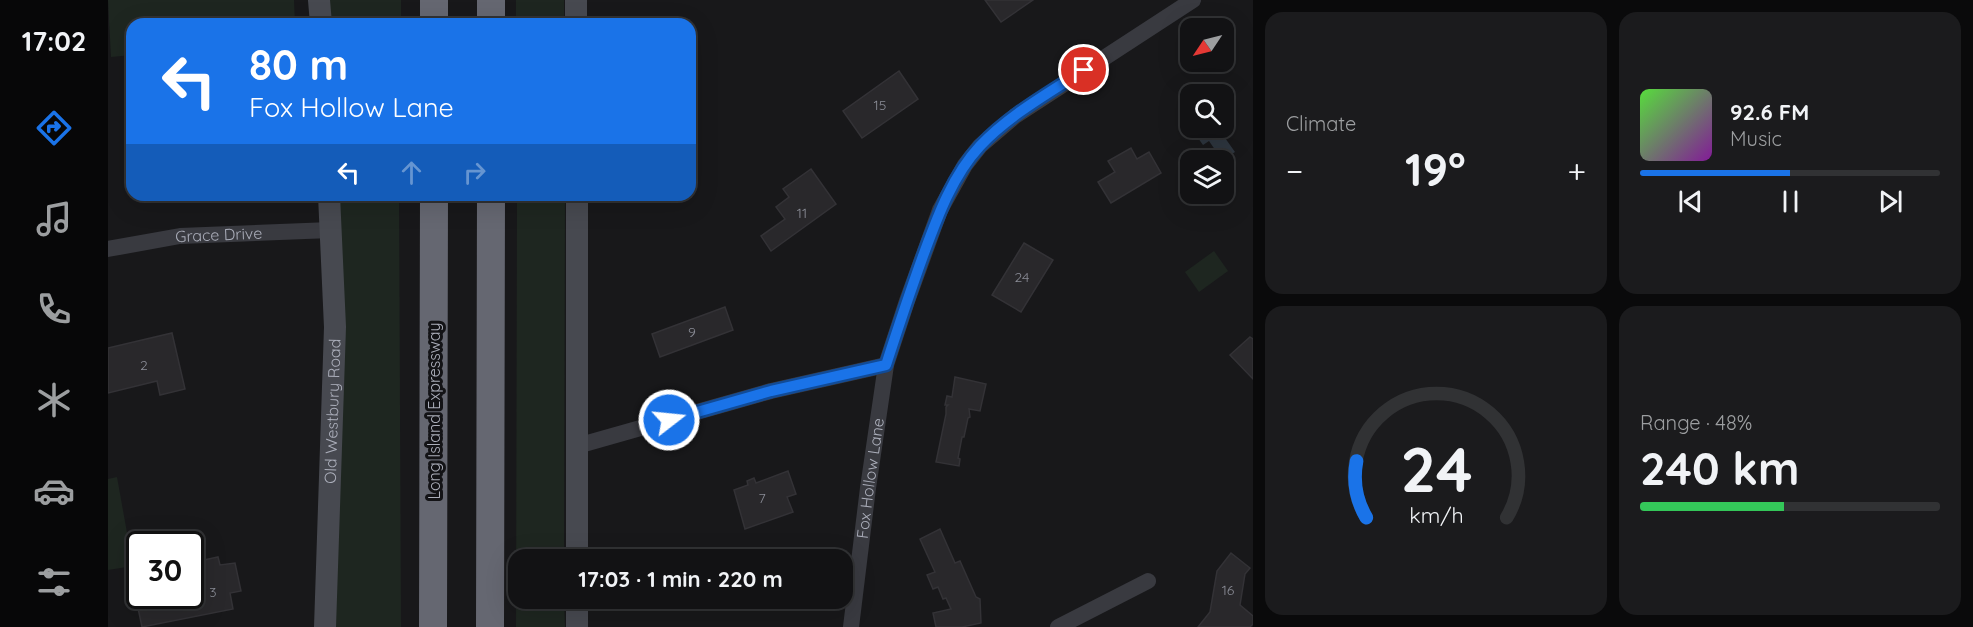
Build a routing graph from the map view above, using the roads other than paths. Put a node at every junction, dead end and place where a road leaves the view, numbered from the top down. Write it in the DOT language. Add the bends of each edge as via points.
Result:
graph roads {
  1 [pos="319,0"];
  2 [pos="434,0"];
  3 [pos="491,0"];
  4 [pos="576,0"];
  5 [pos="1193,0"];
  6 [pos="320,18"];
  7 [pos="434,18"];
  8 [pos="491,18"];
  9 [pos="576,18"];
  10 [pos="329,201"];
  11 [pos="434,201"];
  12 [pos="490,201"];
  13 [pos="577,201"];
  14 [pos="331,230"];
  15 [pos="108,249"];
  16 [pos="886,365"];
  17 [pos="577,446"];
  18 [pos="577,549"];
  19 [pos="1148,581"];
  20 [pos="577,609"];
  21 [pos="325,627"];
  22 [pos="433,627"];
  23 [pos="490,627"];
  24 [pos="577,627"];
  25 [pos="851,627"];
  26 [pos="1058,627"];
  1 -- 6 [label="main road"];
  2 -- 7 [label="highway"];
  3 -- 8 [label="highway"];
  4 -- 9 [label="main road"];
  5 -- 16 [label="street, Fox Hollow Lane" via="1015,116 980,146 940,210"];
  10 -- 14 [label="main road, Old Westbury Road"];
  11 -- 22 [label="highway, Long Island Expressway"];
  12 -- 23 [label="highway"];
  13 -- 17 [label="main road"];
  14 -- 15 [label="street, Grace Drive" via="180,236"];
  14 -- 21 [label="main road, Old Westbury Road" via="335,327"];
  16 -- 17 [label="street" via="771,391"];
  16 -- 25 [label="street, Fox Hollow Lane"];
  17 -- 18 [label="main road"];
  19 -- 26 [label="street"];
  20 -- 24 [label="main road"];
}
